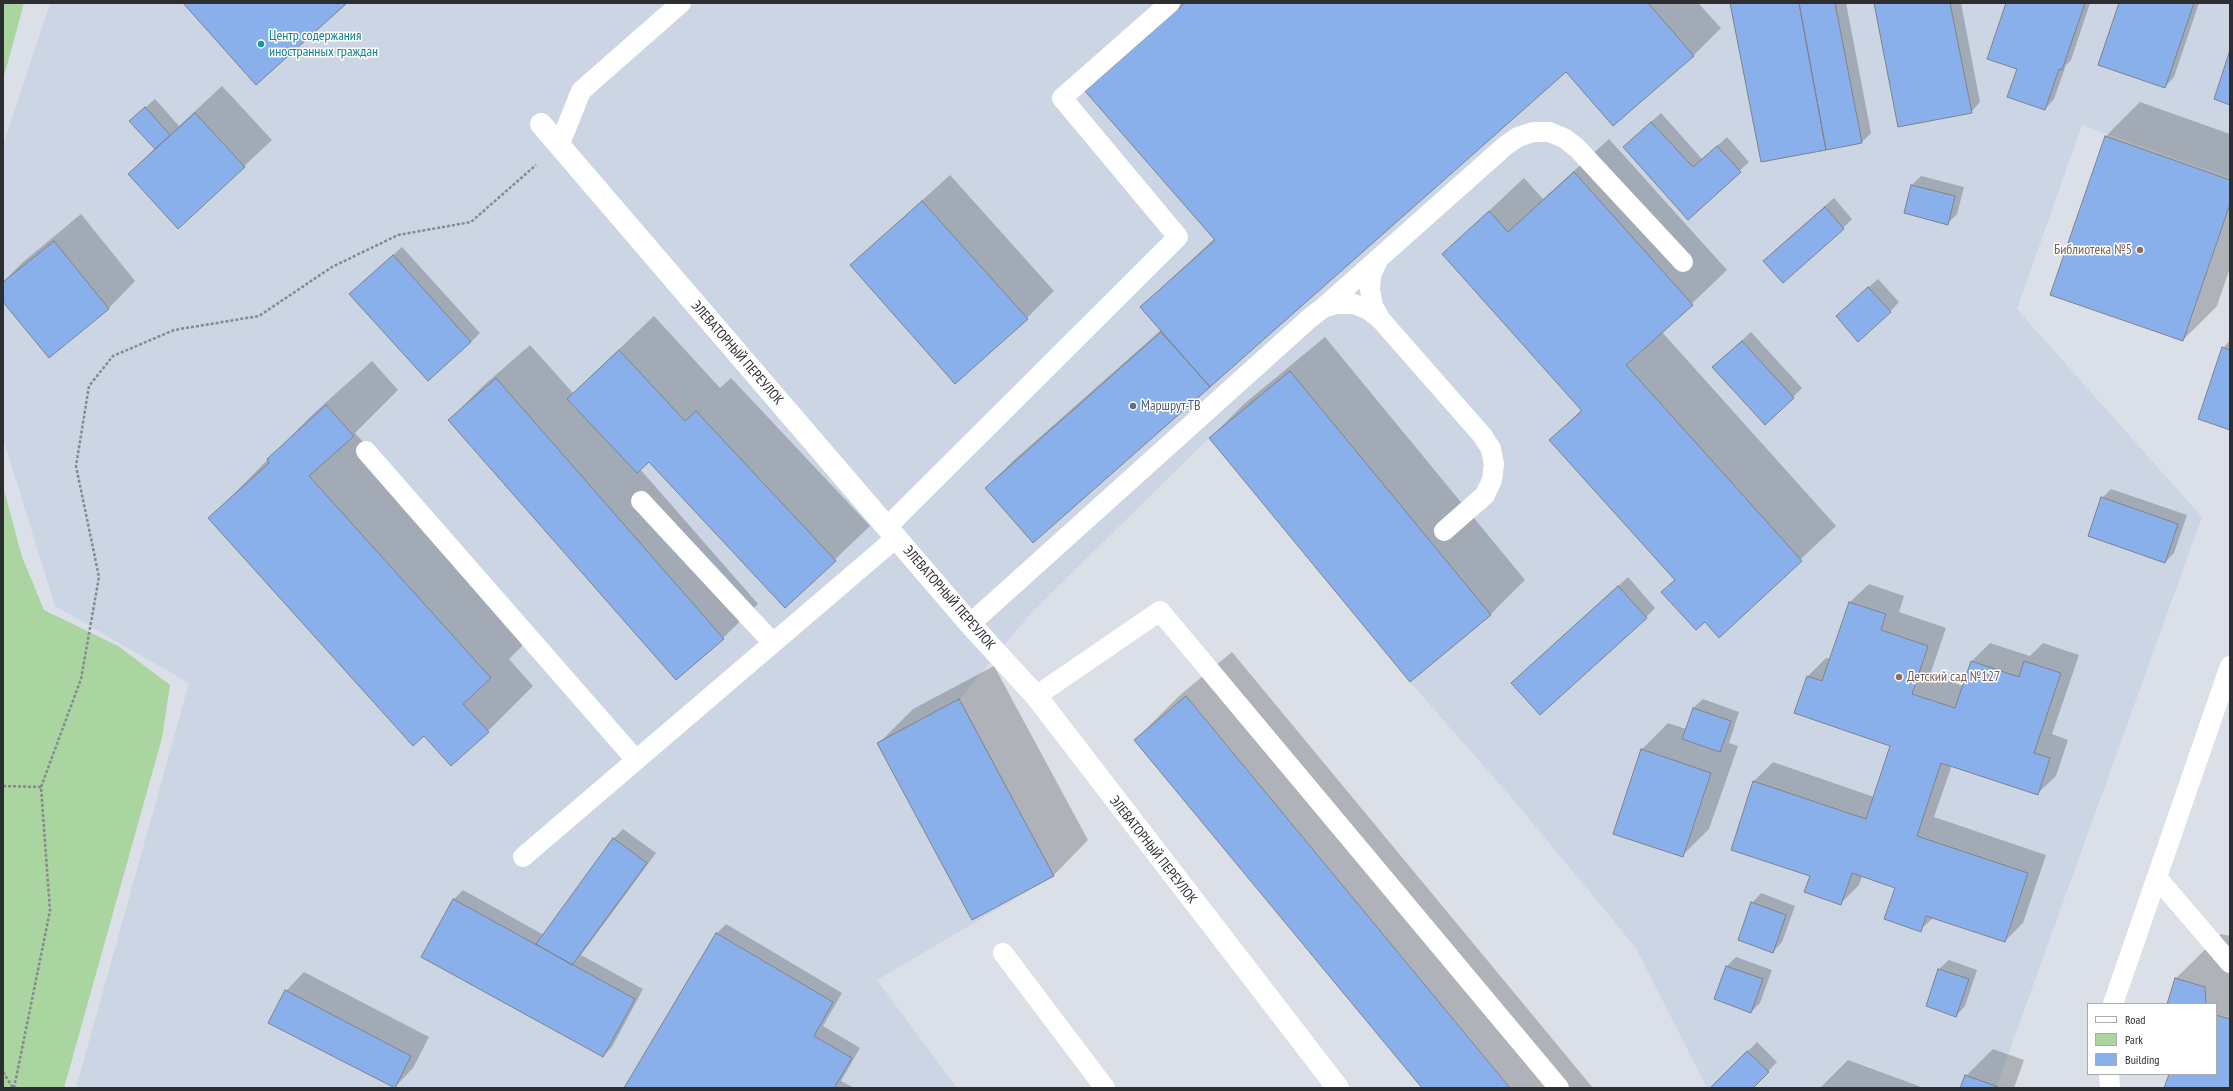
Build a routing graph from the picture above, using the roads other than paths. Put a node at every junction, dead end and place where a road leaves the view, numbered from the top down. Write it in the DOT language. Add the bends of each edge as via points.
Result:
graph roads {
  1 [pos="681,3"];
  2 [pos="1170,3"];
  3 [pos="541,124"];
  4 [pos="559,146"];
  5 [pos="1387,251"];
  6 [pos="1683,262"];
  7 [pos="1323,308"];
  8 [pos="1381,320"];
  9 [pos="366,452"];
  10 [pos="641,501"];
  11 [pos="1444,531"];
  12 [pos="892,532"];
  13 [pos="970,624"];
  14 [pos="773,643"];
  15 [pos="2230,666"];
  16 [pos="1036,696"];
  17 [pos="636,760"];
  18 [pos="523,857"];
  19 [pos="2158,878"];
  20 [pos="1003,953"];
  21 [pos="2230,963"];
  22 [pos="2113,1003"];
  23 [pos="2109,1075"];
  24 [pos="1105,1088"];
  25 [pos="1338,1088"];
  26 [pos="1559,1088"];
  27 [pos="2110,1088"];
  1 -- 4 [label="lane" via="581,91"];
  2 -- 12 [label="lane" via="1062,98 1178,237"];
  3 -- 4 [label="street, ЭЛЕВАТОРНЫЙ ПЕРЕУЛОК"];
  4 -- 12 [label="street, ЭЛЕВАТОРНЫЙ ПЕРЕУЛОК"];
  5 -- 6 [label="lane" via="1518,137 1533,132 1549,132 1564,138 1577,148"];
  5 -- 7 [label="lane"];
  5 -- 8 [label="lane" via="1378,261 1370,283 1373,306"];
  7 -- 8 [label="lane" via="1337,304 1354,304 1369,310"];
  7 -- 13 [label="lane"];
  8 -- 11 [label="lane" via="1482,435 1491,449 1494,464 1492,480 1485,495"];
  9 -- 17 [label="lane"];
  10 -- 14 [label="lane"];
  12 -- 13 [label="street, ЭЛЕВАТОРНЫЙ ПЕРЕУЛОК"];
  12 -- 14 [label="lane"];
  13 -- 16 [label="street, ЭЛЕВАТОРНЫЙ ПЕРЕУЛОК"];
  14 -- 17 [label="lane"];
  15 -- 19 [label="lane"];
  16 -- 25 [label="street, ЭЛЕВАТОРНЫЙ ПЕРЕУЛОК"];
  16 -- 26 [label="lane" via="1160,611"];
  17 -- 18 [label="lane"];
  19 -- 21 [label="lane"];
  19 -- 22 [label="lane"];
  20 -- 24 [label="lane"];
  23 -- 27 [label="lane"];
}
